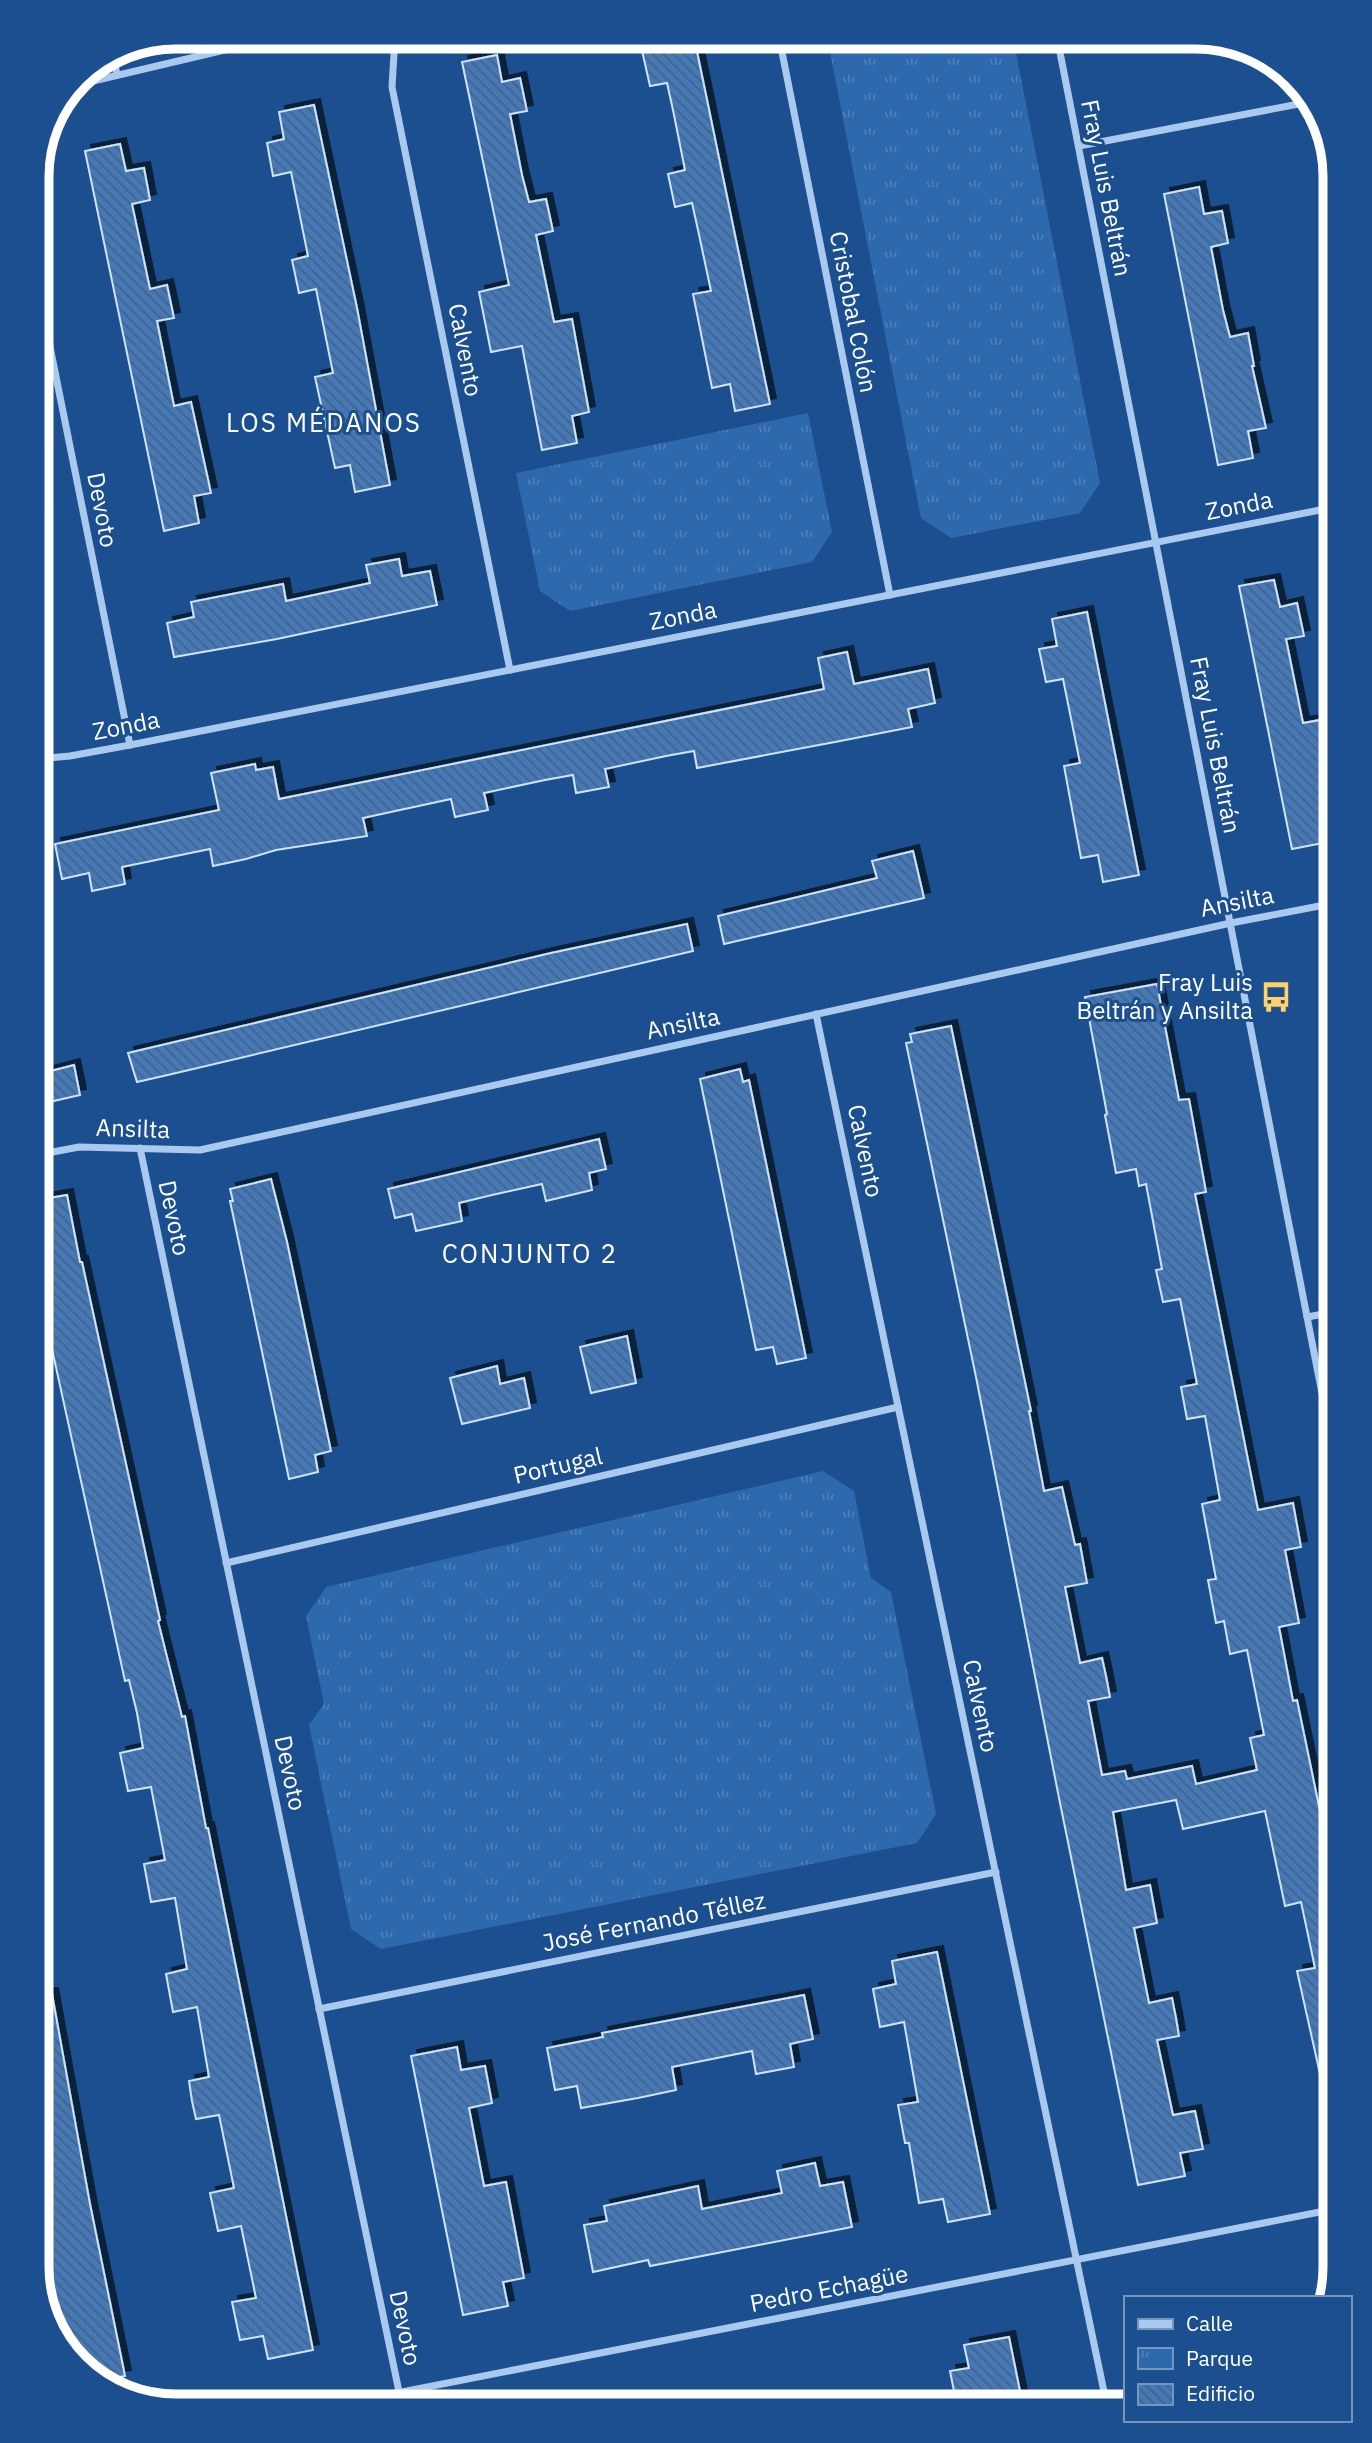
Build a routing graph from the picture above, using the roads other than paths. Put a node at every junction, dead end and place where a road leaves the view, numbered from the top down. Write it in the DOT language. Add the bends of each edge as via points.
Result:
graph roads {
  1 [pos="229,49"];
  2 [pos="394,49"];
  3 [pos="781,49"];
  4 [pos="1059,49"];
  5 [pos="115,65"];
  6 [pos="117,75"];
  7 [pos="92,81"];
  8 [pos="1300,104"];
  9 [pos="1079,146"];
  10 [pos="49,342"];
  11 [pos="1323,509"];
  12 [pos="1156,542"];
  13 [pos="890,595"];
  14 [pos="510,670"];
  15 [pos="130,745"];
  16 [pos="49,758"];
  17 [pos="1323,905"];
  18 [pos="1231,923"];
  19 [pos="816,1014"];
  20 [pos="140,1148"];
  21 [pos="49,1153"];
  22 [pos="1323,1314"];
  23 [pos="1307,1317"];
  24 [pos="1323,1399"];
  25 [pos="898,1406"];
  26 [pos="226,1563"];
  27 [pos="996,1872"];
  28 [pos="319,2009"];
  29 [pos="1323,2211"];
  30 [pos="1076,2260"];
  31 [pos="399,2393"];
  32 [pos="394,2394"];
  33 [pos="1104,2394"];
  1 -- 6 [label="street"];
  2 -- 14 [label="street, Calvento" via="392,87"];
  3 -- 13 [label="street, Cristobal Colón"];
  4 -- 9 [label="street, Fray Luis Beltrán"];
  5 -- 6 [label="street"];
  6 -- 7 [label="street"];
  8 -- 9 [label="street"];
  9 -- 12 [label="street, Fray Luis Beltrán"];
  10 -- 15 [label="street, Devoto"];
  11 -- 12 [label="street, Zonda"];
  12 -- 13 [label="street, Zonda"];
  12 -- 18 [label="street, Fray Luis Beltrán"];
  13 -- 14 [label="street, Zonda"];
  14 -- 15 [label="street, Zonda"];
  15 -- 16 [label="street, Zonda"];
  17 -- 18 [label="street, Ansilta"];
  18 -- 19 [label="street, Ansilta"];
  18 -- 23 [label="street, Fray Luis Beltrán"];
  19 -- 20 [label="street, Ansilta" via="200,1150"];
  19 -- 25 [label="street, Calvento"];
  20 -- 21 [label="street, Ansilta" via="79,1147"];
  20 -- 26 [label="street, Devoto"];
  22 -- 23 [label="street"];
  23 -- 24 [label="street, Fray Luis Beltrán"];
  25 -- 26 [label="street, Portugal"];
  25 -- 27 [label="street, Calvento"];
  26 -- 28 [label="street, Devoto"];
  27 -- 28 [label="street, José Fernando Téllez"];
  27 -- 30 [label="street, Calvento"];
  28 -- 31 [label="street, Devoto"];
  29 -- 30 [label="street, Pedro Echagüe"];
  30 -- 31 [label="street, Pedro Echagüe"];
  30 -- 33 [label="street, Calvento"];
  31 -- 32 [label="street, Pedro Echagüe"];
}
